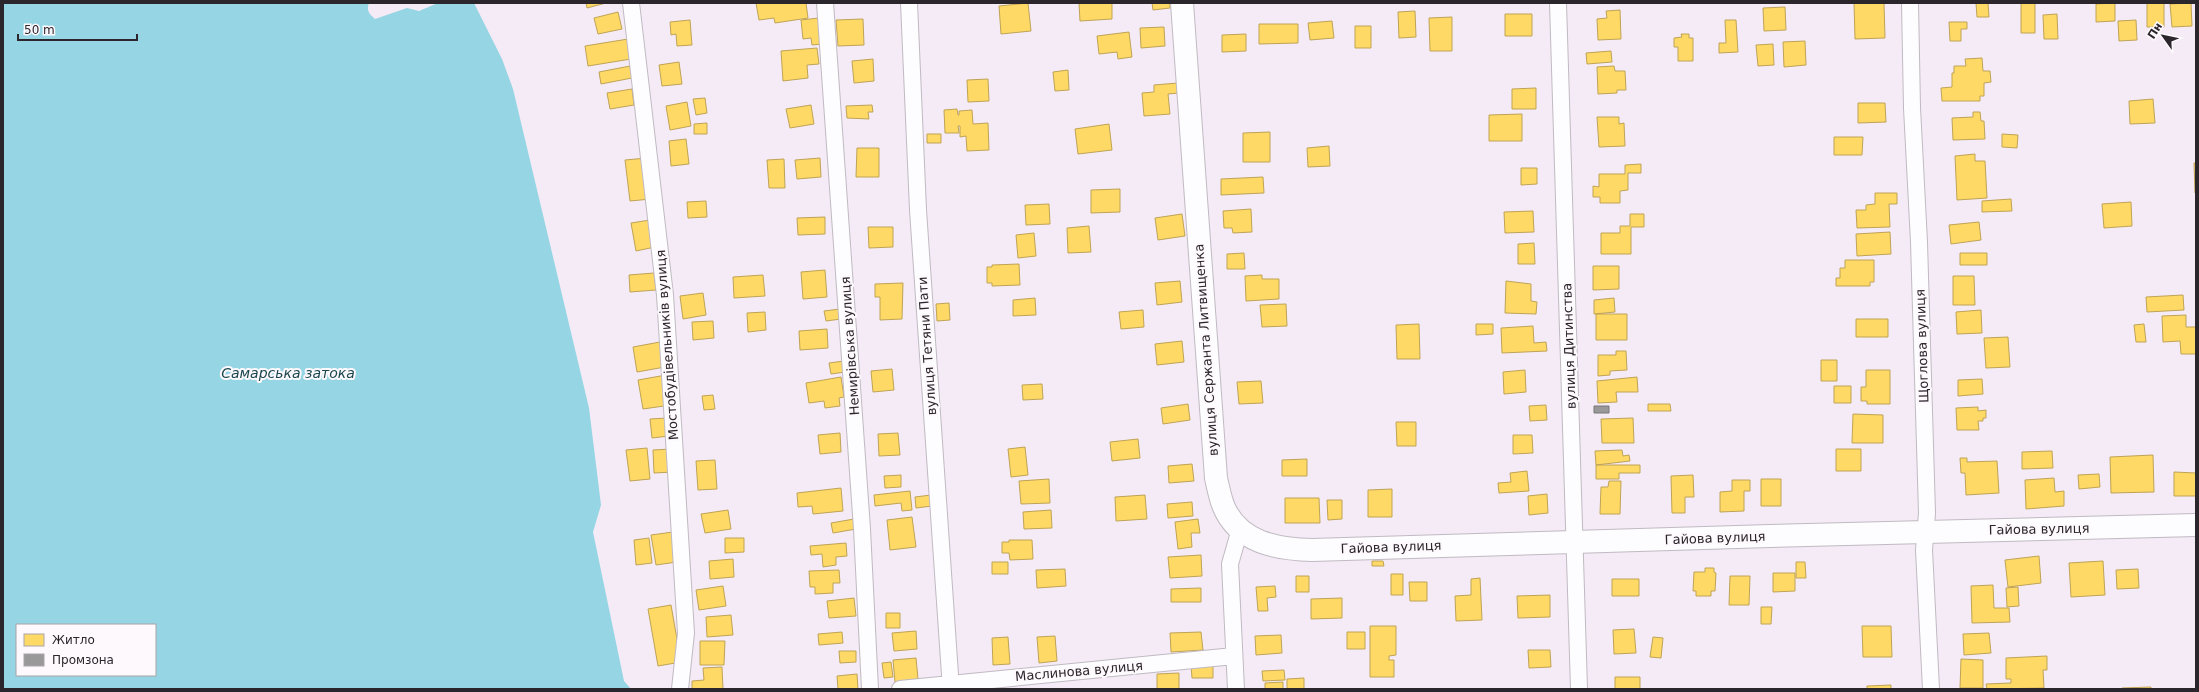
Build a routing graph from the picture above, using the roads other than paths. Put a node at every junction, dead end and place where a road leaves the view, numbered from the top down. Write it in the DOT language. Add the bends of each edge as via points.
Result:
graph roads {
  1 [pos="631,3"];
  2 [pos="825,3"];
  3 [pos="908,3"];
  4 [pos="1182,3"];
  5 [pos="1558,3"];
  6 [pos="1910,3"];
  7 [pos="2196,525"];
  8 [pos="1240,529"];
  9 [pos="1925,532"];
  10 [pos="1575,540"];
  11 [pos="1234,656"];
  12 [pos="951,686"];
  13 [pos="680,689"];
  14 [pos="870,689"];
  15 [pos="900,689"];
  16 [pos="1236,689"];
  17 [pos="1579,689"];
  18 [pos="1931,689"];
  1 -- 13 [label="street, Мостобудівельників вулиця" via="665,295 686,633"];
  2 -- 14 [label="street, Немирівська вулиця" via="862,529"];
  3 -- 12 [label="street, вулиця Тетяни Пати" via="918,210"];
  4 -- 8 [label="main road, вулиця Сержанта Литвищенка" via="1216,478 1224,506"];
  5 -- 10 [label="street, вулиця Дитинства"];
  6 -- 9 [label="street, Щоглова вулиця" via="1927,513"];
  7 -- 9 [label="main road, Гайова вулиця"];
  8 -- 10 [label="main road, Гайова вулиця" via="1258,542 1290,550"];
  8 -- 11 [label="street" via="1230,564"];
  9 -- 10 [label="main road, Гайова вулиця"];
  9 -- 18 [label="street, Щоглова вулиця"];
  10 -- 17 [label="street, вулиця Дитинства"];
  11 -- 12 [label="street, Маслинова вулиця"];
  11 -- 16 [label="street"];
  12 -- 15 [label="street, Маслинова вулиця"];
}
